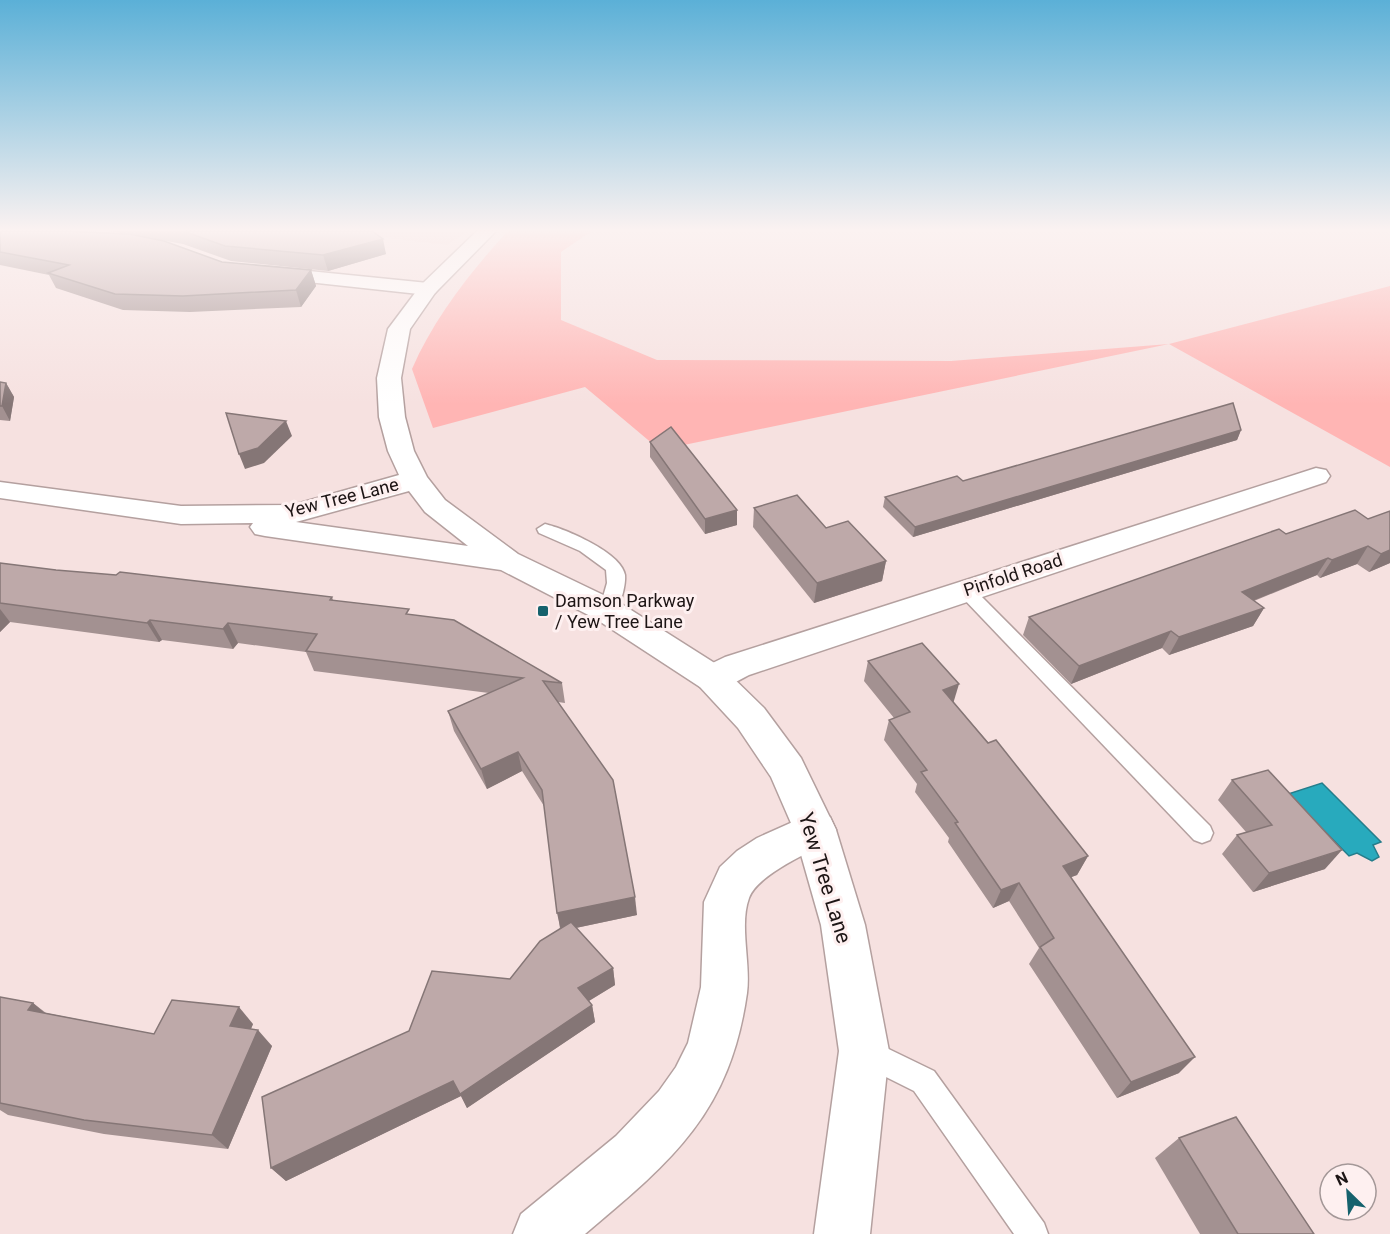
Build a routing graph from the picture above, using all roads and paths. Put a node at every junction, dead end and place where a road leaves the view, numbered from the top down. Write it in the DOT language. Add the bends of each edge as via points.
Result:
graph roads {
  1 [pos="424,289"];
  2 [pos="428,289"];
  3 [pos="1316,476"];
  4 [pos="414,479"];
  5 [pos="0,490"];
  6 [pos="181,515"];
  7 [pos="545,529"];
  8 [pos="507,561"];
  9 [pos="966,591"];
  10 [pos="608,611"];
  11 [pos="712,678"];
  12 [pos="815,830"];
  13 [pos="1202,833"];
  14 [pos="864,1051"];
  15 [pos="541,1234"];
  16 [pos="842,1234"];
  17 [pos="1033,1234"];
  1 -- 2 [label="street"];
  2 -- 4 [label="street" via="399,329 389,378 392,417"];
  3 -- 9 [label="street, Pinfold Road"];
  4 -- 6 [label="street, Yew Tree Lane" via="293,514"];
  4 -- 8 [label="street, Yew Tree Lane" via="435,506"];
  5 -- 6 [label="street, Yew Tree Lane"];
  6 -- 8 [label="street, Yew Tree Lane"];
  7 -- 10 [label="lane" via="612,565 616,575"];
  8 -- 10 [label="street, Yew Tree Lane"];
  9 -- 11 [label="street, Pinfold Road" via="737,666"];
  9 -- 13 [label="lane"];
  10 -- 11 [label="street, Yew Tree Lane"];
  11 -- 12 [label="street, Yew Tree Lane" via="751,718 787,769"];
  12 -- 14 [label="street, Yew Tree Lane" via="843,926"];
  12 -- 15 [label="street" via="769,852 735,881 727,897 725,982 707,1060 685,1099 650,1141"];
  14 -- 16 [label="street, Yew Tree Lane"];
  14 -- 17 [label="lane" via="924,1081"];
}
